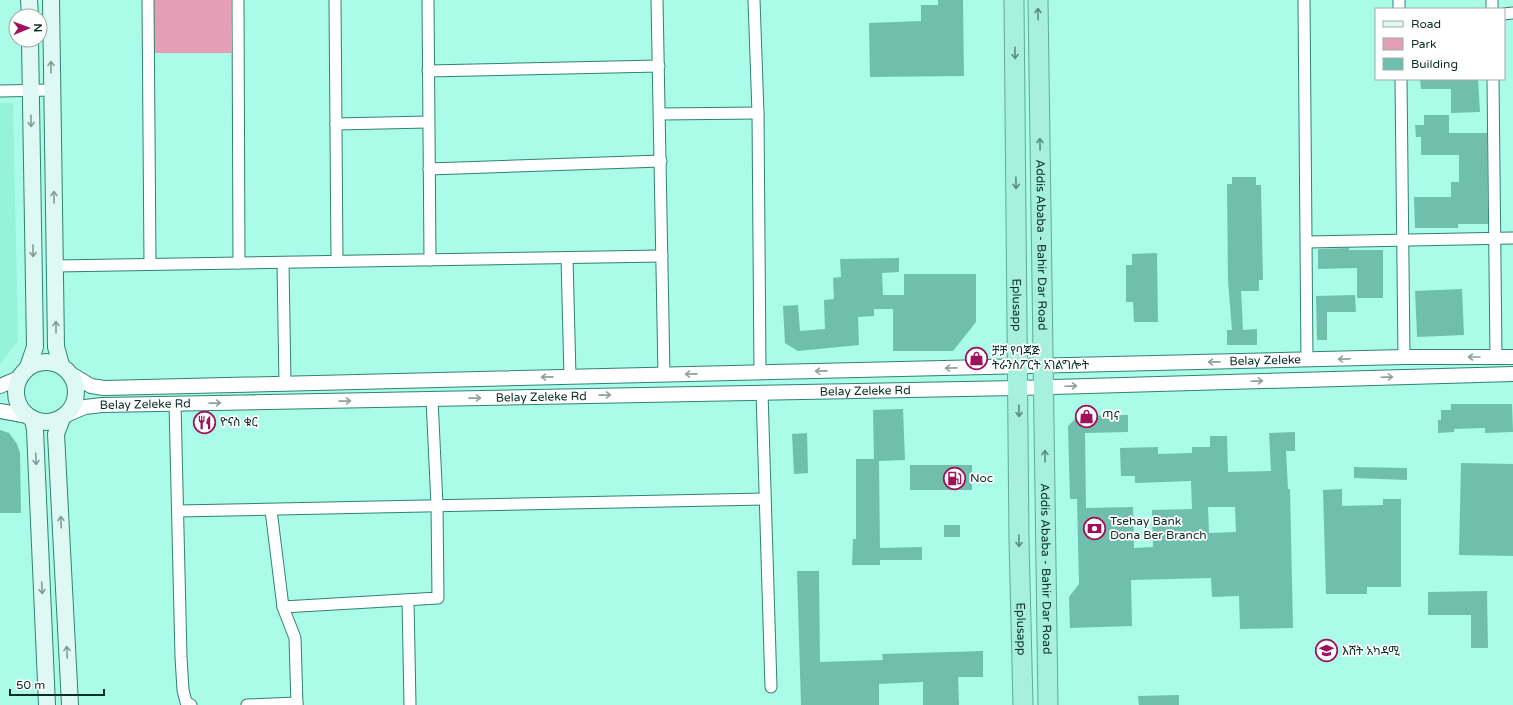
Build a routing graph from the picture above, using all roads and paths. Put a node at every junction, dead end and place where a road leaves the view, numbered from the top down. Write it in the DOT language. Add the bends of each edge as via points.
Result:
graph roads {
  1 [pos="51,0"];
  2 [pos="148,0"];
  3 [pos="238,0"];
  4 [pos="335,0"];
  5 [pos="428,0"];
  6 [pos="657,0"];
  7 [pos="754,0"];
  8 [pos="1014,0"];
  9 [pos="1038,0"];
  10 [pos="1304,0"];
  11 [pos="30,48"];
  12 [pos="658,66"];
  13 [pos="428,70"];
  14 [pos="1401,80"];
  15 [pos="1493,80"];
  16 [pos="31,90"];
  17 [pos="52,90"];
  18 [pos="0,91"];
  19 [pos="758,113"];
  20 [pos="660,114"];
  21 [pos="428,122"];
  22 [pos="336,124"];
  23 [pos="661,161"];
  24 [pos="429,169"];
  25 [pos="1496,238"];
  26 [pos="1513,238"];
  27 [pos="1404,240"];
  28 [pos="1307,242"];
  29 [pos="662,256"];
  30 [pos="566,258"];
  31 [pos="430,260"];
  32 [pos="337,261"];
  33 [pos="239,263"];
  34 [pos="283,263"];
  35 [pos="150,264"];
  36 [pos="55,266"];
  37 [pos="1513,356"];
  38 [pos="1496,357"];
  39 [pos="1404,358"];
  40 [pos="1307,360"];
  41 [pos="1018,366"];
  42 [pos="1043,366"];
  43 [pos="66,370"];
  44 [pos="760,372"];
  45 [pos="24,373"];
  46 [pos="1513,374"];
  47 [pos="664,375"];
  48 [pos="570,377"];
  49 [pos="285,384"];
  50 [pos="0,386"];
  51 [pos="1044,387"];
  52 [pos="1018,388"];
  53 [pos="762,392"];
  54 [pos="570,396"];
  55 [pos="432,399"];
  56 [pos="285,402"];
  57 [pos="175,404"];
  58 [pos="0,411"];
  59 [pos="64,416"];
  60 [pos="30,418"];
  61 [pos="764,499"];
  62 [pos="436,505"];
  63 [pos="271,510"];
  64 [pos="178,511"];
  65 [pos="408,600"];
  66 [pos="283,607"];
  67 [pos="771,687"];
  68 [pos="297,704"];
  69 [pos="47,705"];
  70 [pos="70,705"];
  71 [pos="191,705"];
  72 [pos="247,705"];
  73 [pos="410,705"];
  74 [pos="1022,705"];
  75 [pos="1048,705"];
  17 -- 1 [label="main road, one-way"];
  2 -- 35 [label="street"];
  3 -- 33 [label="street"];
  4 -- 22 [label="street"];
  5 -- 13 [label="street"];
  6 -- 12 [label="street"];
  7 -- 19 [label="street"];
  8 -- 41 [label="highway, Eplusapp, one-way"];
  42 -- 9 [label="highway, Addis Ababa - Bahir Dar Road, one-way"];
  10 -- 28 [label="street"];
  11 -- 16 [label="main road"];
  12 -- 13 [label="street"];
  12 -- 20 [label="street"];
  13 -- 21 [label="street"];
  14 -- 27 [label="street"];
  15 -- 25 [label="street"];
  16 -- 17 [label="street"];
  16 -- 18 [label="street"];
  16 -- 45 [label="main road, one-way" via="35,347"];
  36 -- 17 [label="main road, one-way"];
  19 -- 20 [label="street"];
  19 -- 44 [label="street"];
  20 -- 23 [label="street"];
  21 -- 22 [label="street"];
  21 -- 24 [label="street"];
  22 -- 32 [label="street"];
  23 -- 24 [label="street"];
  23 -- 29 [label="street"];
  24 -- 31 [label="street"];
  25 -- 26 [label="street"];
  25 -- 27 [label="street"];
  25 -- 38 [label="street"];
  27 -- 28 [label="street"];
  27 -- 39 [label="street"];
  28 -- 40 [label="street"];
  29 -- 30 [label="street"];
  29 -- 47 [label="street"];
  30 -- 31 [label="street"];
  30 -- 48 [label="street"];
  31 -- 32 [label="street"];
  32 -- 34 [label="street"];
  33 -- 34 [label="street"];
  33 -- 35 [label="street"];
  34 -- 49 [label="street"];
  35 -- 36 [label="street"];
  43 -- 36 [label="main road, one-way" via="56,347"];
  37 -- 38 [label="street, Belay Zeleke"];
  38 -- 39 [label="street, Belay Zeleke, one-way"];
  39 -- 40 [label="street, Belay Zeleke, one-way"];
  40 -- 42 [label="street, Belay Zeleke, one-way"];
  41 -- 42 [label="street, Belay Zeleke"];
  41 -- 44 [label="street, Belay Zeleke Rd, one-way"];
  41 -- 52 [label="highway, Eplusapp"];
  42 -- 51 [label="highway, Addis Ababa - Bahir Dar Road"];
  43 -- 45 [label="main road" via="44,361"];
  43 -- 49 [label="street, Belay Zeleke Rd" via="91,386 104,388"];
  43 -- 59 [label="main road" via="76,388 76,396 74,404"];
  44 -- 47 [label="street, Belay Zeleke Rd, one-way"];
  44 -- 53 [label="street"];
  45 -- 50 [label="street"];
  45 -- 60 [label="main road" via="16,394 18,402"];
  51 -- 46 [label="street, Belay Zeleke, one-way"];
  47 -- 48 [label="street, Belay Zeleke Rd"];
  48 -- 49 [label="street, Belay Zeleke Rd, one-way"];
  48 -- 54 [label="street"];
  49 -- 56 [label="street"];
  51 -- 52 [label="street, Belay Zeleke"];
  75 -- 51 [label="highway, Addis Ababa - Bahir Dar Road, one-way"];
  52 -- 53 [label="street, Belay Zeleke Rd"];
  52 -- 74 [label="highway, Eplusapp, one-way"];
  54 -- 53 [label="street, Belay Zeleke Rd, one-way"];
  53 -- 61 [label="street"];
  55 -- 54 [label="street, Belay Zeleke Rd, one-way"];
  56 -- 55 [label="street, Belay Zeleke Rd, one-way"];
  55 -- 62 [label="street"];
  57 -- 56 [label="street, Belay Zeleke Rd, one-way"];
  57 -- 59 [label="street, Belay Zeleke Rd" via="102,405 86,407"];
  57 -- 64 [label="street"];
  58 -- 60 [label="street"];
  59 -- 60 [label="main road" via="52,423 42,423"];
  70 -- 59 [label="main road, one-way" via="56,434"];
  60 -- 69 [label="main road, one-way" via="35,430"];
  61 -- 62 [label="street"];
  61 -- 67 [label="street"];
  62 -- 63 [label="street"];
  62 -- 65 [label="street" via="438,598"];
  63 -- 64 [label="street"];
  63 -- 66 [label="street"];
  64 -- 71 [label="street" via="183,690 186,702"];
  65 -- 66 [label="street"];
  65 -- 73 [label="street"];
  66 -- 68 [label="street" via="294,638"];
  68 -- 72 [label="street"];
}
